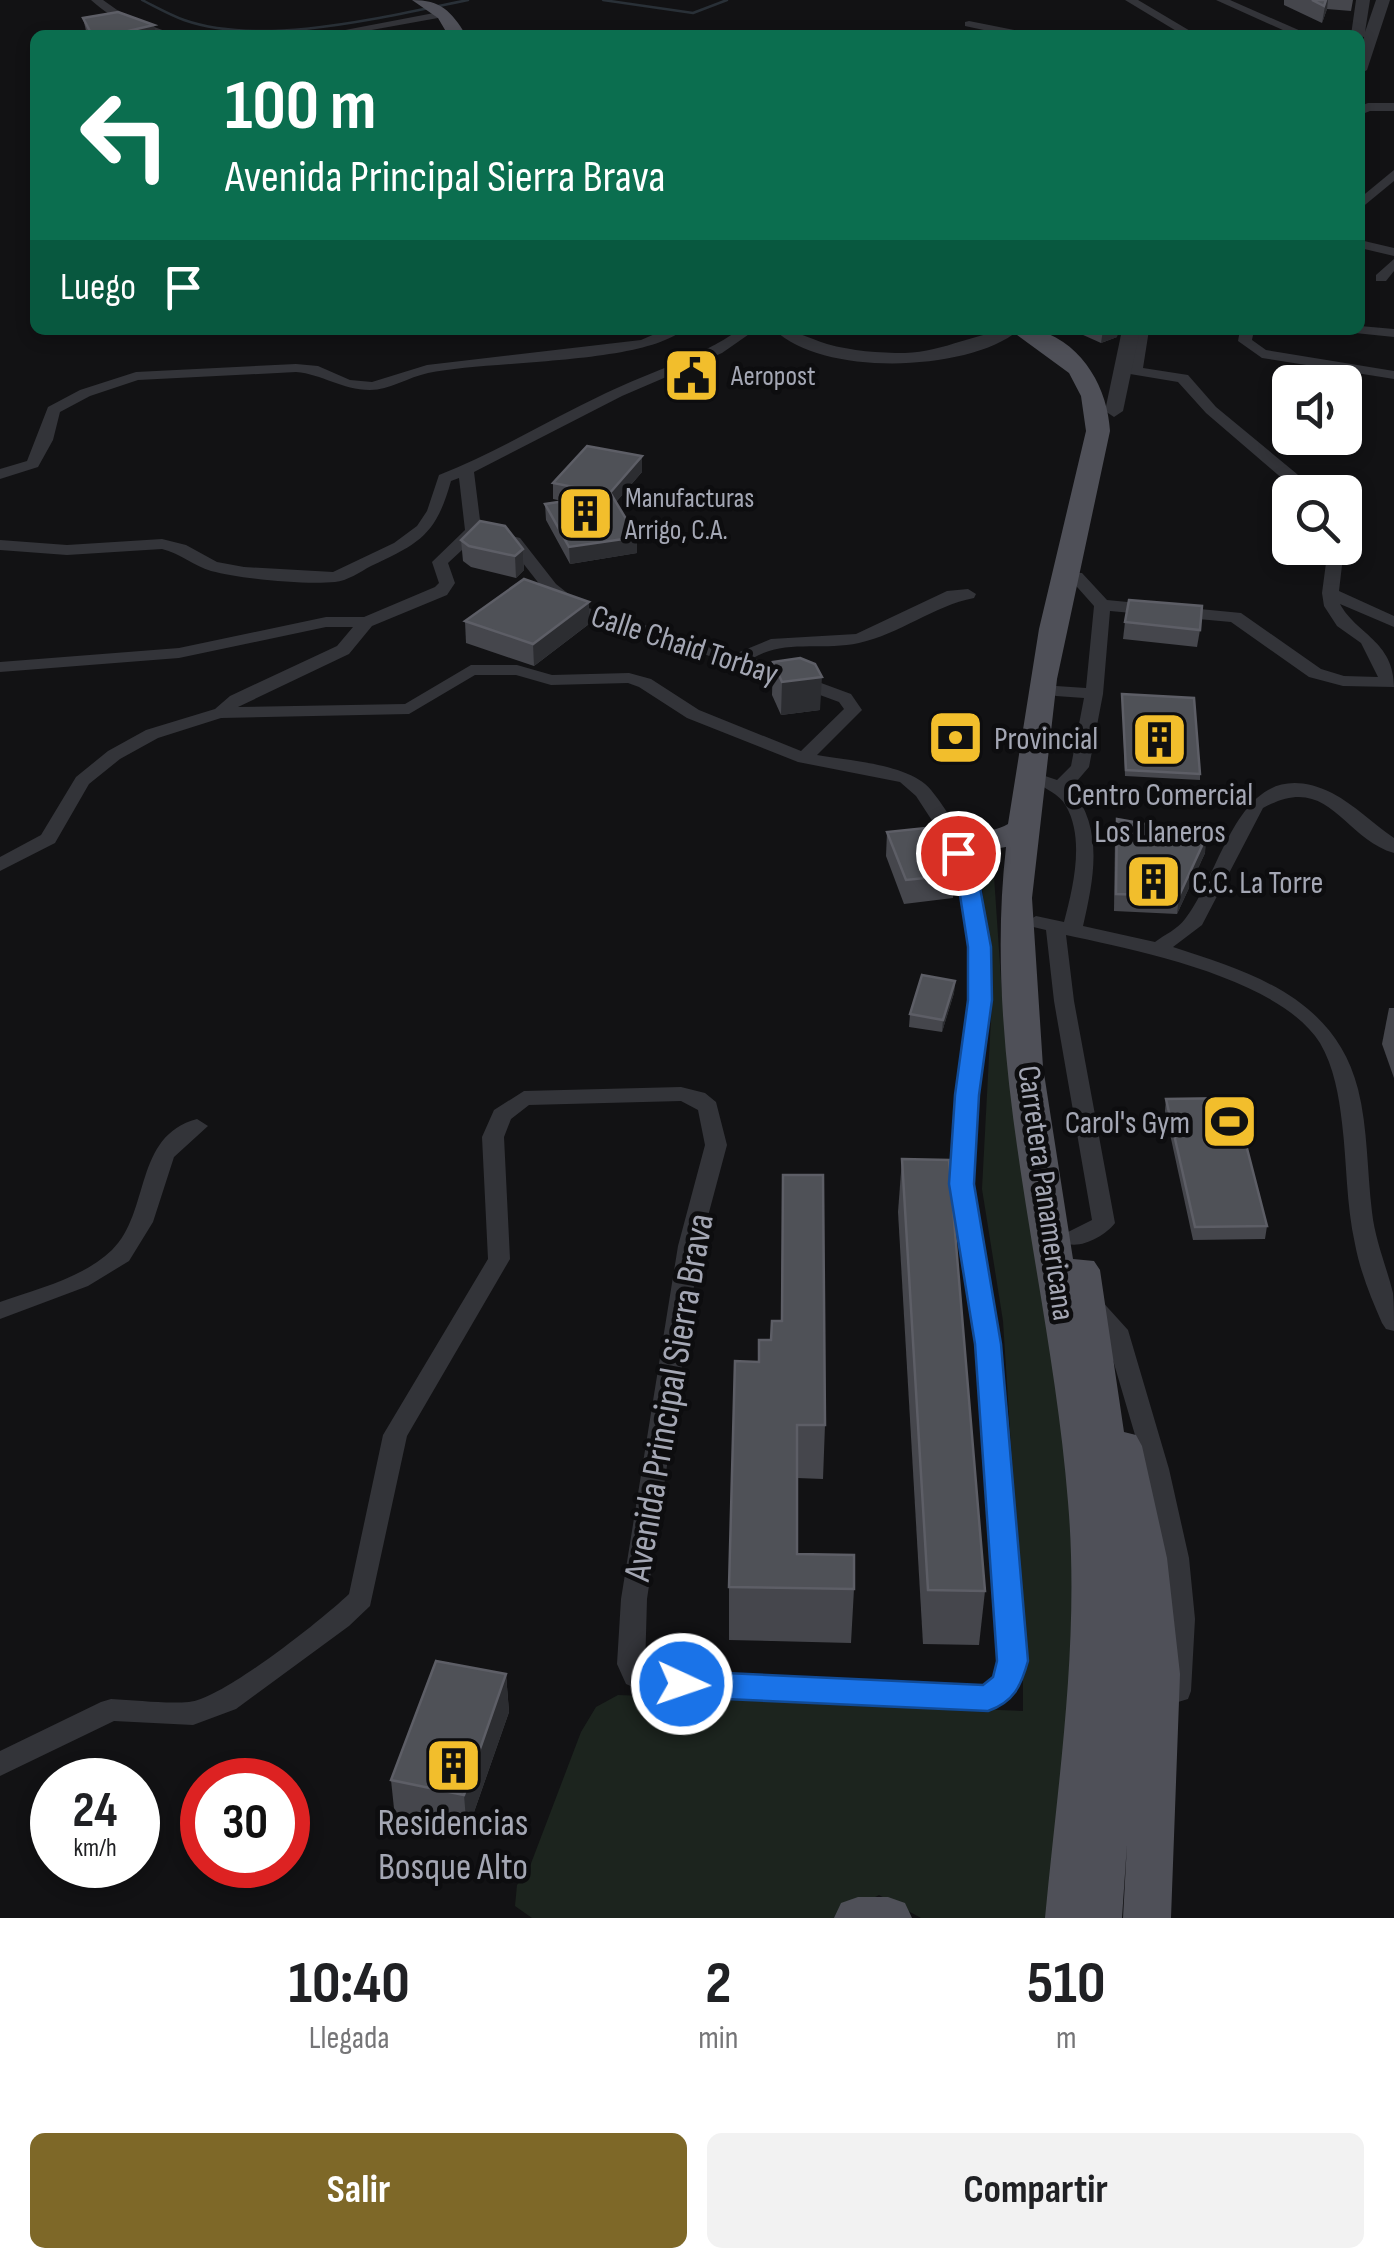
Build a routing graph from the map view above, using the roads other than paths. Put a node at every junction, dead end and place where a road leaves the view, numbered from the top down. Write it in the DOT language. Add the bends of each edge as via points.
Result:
graph roads {
  1 [pos="96,0"];
  2 [pos="1130,0"];
  3 [pos="1222,0"];
  4 [pos="1366,0"];
  5 [pos="1381,0"];
  6 [pos="426,7"];
  7 [pos="1368,20"];
  8 [pos="969,24"];
  9 [pos="155,30"];
  10 [pos="343,30"];
  11 [pos="442,30"];
  12 [pos="451,30"];
  13 [pos="999,30"];
  14 [pos="1181,30"];
  15 [pos="1292,30"];
  16 [pos="1363,30"];
  17 [pos="1364,30"];
  18 [pos="1365,30"];
  19 [pos="1365,102"];
  20 [pos="1394,105"];
  21 [pos="1365,108"];
  22 [pos="1394,174"];
  23 [pos="1365,200"];
  24 [pos="1365,245"];
  25 [pos="1394,252"];
  26 [pos="1394,262"];
  27 [pos="1381,278"];
  28 [pos="1365,330"];
  29 [pos="1394,333"];
  30 [pos="665,335"];
  31 [pos="740,335"];
  32 [pos="793,335"];
  33 [pos="1029,335"];
  34 [pos="1046,335"];
  35 [pos="1131,335"];
  36 [pos="1140,335"];
  37 [pos="1247,335"];
  38 [pos="972,337"];
  39 [pos="1130,369"];
  40 [pos="1394,375"];
  41 [pos="1114,411"];
  42 [pos="466,470"];
  43 [pos="0,474"];
  44 [pos="1290,475"];
  45 [pos="472,531"];
  46 [pos="0,545"];
  47 [pos="1334,565"];
  48 [pos="1076,576"];
  49 [pos="1330,593"];
  50 [pos="968,594"];
  51 [pos="1102,605"];
  52 [pos="366,622"];
  53 [pos="1394,622"];
  54 [pos="740,659"];
  55 [pos="0,667"];
  56 [pos="1392,683"];
  57 [pos="1056,691"];
  58 [pos="1094,694"];
  59 [pos="220,713"];
  60 [pos="804,758"];
  61 [pos="1053,784"];
  62 [pos="1023,828"];
  63 [pos="956,846"];
  64 [pos="1394,847"];
  65 [pos="0,865"];
  66 [pos="1018,872"];
  67 [pos="1055,926"];
  68 [pos="1158,949"];
  69 [pos="198,1126"];
  70 [pos="1084,1297"];
  71 [pos="0,1310"];
  72 [pos="1394,1324"];
  73 [pos="1098,1377"];
  74 [pos="0,1764"];
  75 [pos="858,1918"];
  76 [pos="888,1918"];
  77 [pos="1069,1918"];
  78 [pos="1098,1918"];
  79 [pos="1147,1918"];
  80 [pos="1164,1918"];
  1 -- 9 [label="street"];
  2 -- 14 [label="street"];
  3 -- 15 [label="street"];
  4 -- 7 [label="street"];
  4 -- 16 [label="street"];
  5 -- 7 [label="street"];
  5 -- 18 [label="street"];
  6 -- 10 [label="street"];
  6 -- 11 [label="main road"];
  6 -- 12 [label="main road"];
  7 -- 17 [label="street"];
  8 -- 13 [label="street"];
  19 -- 20 [label="street"];
  20 -- 21 [label="street"];
  22 -- 23 [label="street"];
  24 -- 25 [label="street"];
  26 -- 27 [label="street"];
  28 -- 29 [label="street"];
  30 -- 43 [label="street" via="644,344 428,369 373,386 296,368 136,376 61,404 32,464"];
  31 -- 42 [label="street"];
  32 -- 38 [label="street" via="848,354 942,354"];
  33 -- 62 [label="main road, Carretera Panamericana" via="1075,363 1094,393 1098,431 1054,604"];
  34 -- 41 [label="main road" via="1086,362"];
  35 -- 39 [label="street"];
  36 -- 39 [label="street"];
  37 -- 40 [label="street" via="1262,354"];
  39 -- 41 [label="street"];
  39 -- 44 [label="street" via="1183,378 1212,412"];
  41 -- 48 [label="main road, Carretera Panamericana"];
  42 -- 45 [label="street"];
  42 -- 46 [label="street" via="444,478 423,529 336,577 212,566 162,544 67,550"];
  45 -- 52 [label="street" via="440,562 447,583 441,592"];
  45 -- 54 [label="street, Calle Chaid Torbay" via="514,541 579,611"];
  47 -- 49 [label="street"];
  48 -- 51 [label="street"];
  48 -- 57 [label="main road, Carretera Panamericana"];
  49 -- 53 [label="street"];
  49 -- 56 [label="street" via="1343,622 1368,640"];
  50 -- 54 [label="street" via="859,638 778,639"];
  51 -- 56 [label="street" via="1235,618 1316,672"];
  51 -- 58 [label="street"];
  52 -- 55 [label="street" via="326,622 179,653"];
  52 -- 59 [label="street" via="343,650"];
  54 -- 60 [label="street, Calle Chaid Torbay" via="845,698 853,710"];
  57 -- 58 [label="street"];
  57 -- 61 [label="main road, Carretera Panamericana"];
  58 -- 61 [label="street" via="1080,768"];
  59 -- 60 [label="street" via="410,709 471,670 517,670 551,680 630,678 693,714"];
  59 -- 65 [label="street" via="152,734 114,755 82,781 48,840"];
  60 -- 63 [label="street" via="906,778 923,792"];
  61 -- 67 [label="main road, Carretera Panamericana"];
  62 -- 63 [label="main road" via="994,843"];
  62 -- 66 [label="main road, Carretera Panamericana"];
  63 -- 66 [label="main road"];
  63 -- 74 [label="street, Avenida Principal Sierra Brava" via="980,947 961,1184 988,1344 1012,1661 1006,1684 988,1698 648,1682 635,1676 634,1599 689,1246 716,1145 708,1107 697,1098 546,1096 524,1098 502,1115 493,1137 499,1260 394,1435 361,1599 226,1702 193,1714 111,1710"];
  64 -- 68 [label="street" via="1332,798 1274,791 1256,804 1192,925"];
  66 -- 77 [label="main road, Carretera Panamericana" via="1019,986 1094,1575"];
  67 -- 68 [label="street"];
  67 -- 70 [label="main road, Carretera Panamericana" via="1039,986"];
  68 -- 72 [label="street" via="1208,964 1312,1020 1339,1058 1365,1243"];
  69 -- 71 [label="street" via="164,1151 136,1236 119,1258"];
  70 -- 73 [label="main road, Carretera Panamericana"];
  70 -- 80 [label="street" via="1116,1330 1176,1558 1182,1619"];
  73 -- 78 [label="main road, Carretera Panamericana" via="1114,1564 1116,1694"];
  73 -- 79 [label="main road" via="1126,1458 1146,1558 1158,1674"];
  75 -- 76 [label="main road"];
}
